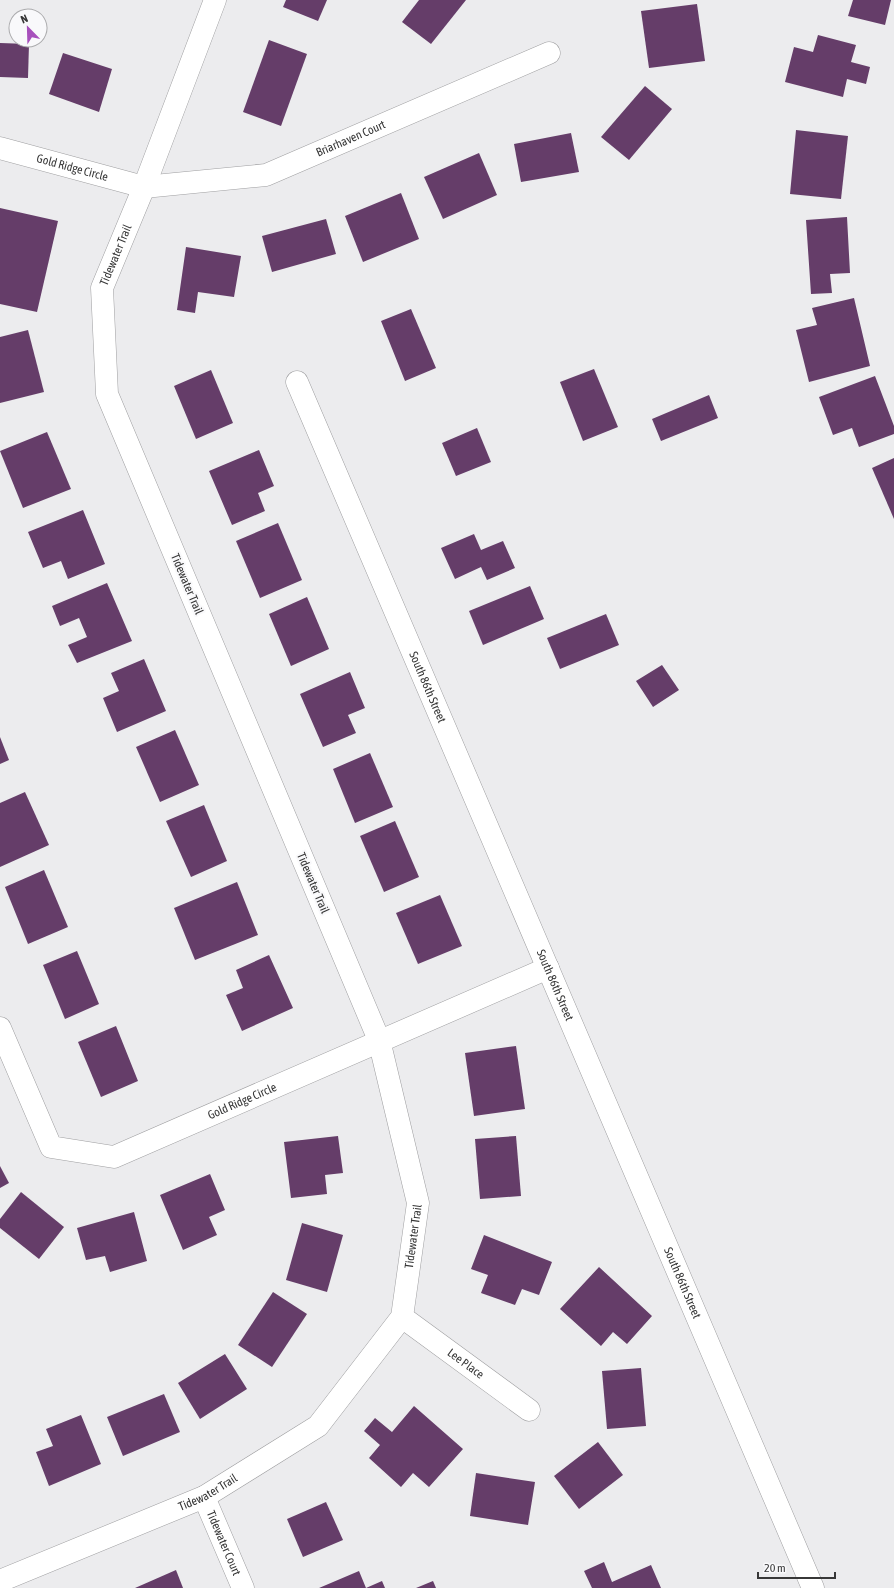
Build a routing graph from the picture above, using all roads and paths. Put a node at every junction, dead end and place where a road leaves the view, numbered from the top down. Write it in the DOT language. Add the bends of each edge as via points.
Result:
graph roads {
  1 [pos="215,0"];
  2 [pos="549,53"];
  3 [pos="0,148"];
  4 [pos="144,187"];
  5 [pos="297,382"];
  6 [pos="548,968"];
  7 [pos="0,1028"];
  8 [pos="379,1040"];
  9 [pos="402,1317"];
  10 [pos="529,1410"];
  11 [pos="204,1497"];
  12 [pos="0,1581"];
  13 [pos="243,1588"];
  14 [pos="813,1588"];
  1 -- 4 [label="street, Tidewater Trail"];
  2 -- 4 [label="street, Briarhaven Court" via="266,175"];
  3 -- 4 [label="street, Gold Ridge Circle"];
  4 -- 8 [label="street, Tidewater Trail" via="102,288 107,394"];
  5 -- 6 [label="street, South 86th Street"];
  6 -- 8 [label="street, Gold Ridge Circle"];
  6 -- 14 [label="street, South 86th Street"];
  7 -- 8 [label="street, Gold Ridge Circle" via="51,1148 114,1157"];
  8 -- 9 [label="street, Tidewater Trail" via="418,1203"];
  9 -- 10 [label="street, Lee Place"];
  9 -- 11 [label="street, Tidewater Trail" via="318,1426"];
  11 -- 12 [label="street, Tidewater Trail"];
  11 -- 13 [label="street, Tidewater Court"];
}
